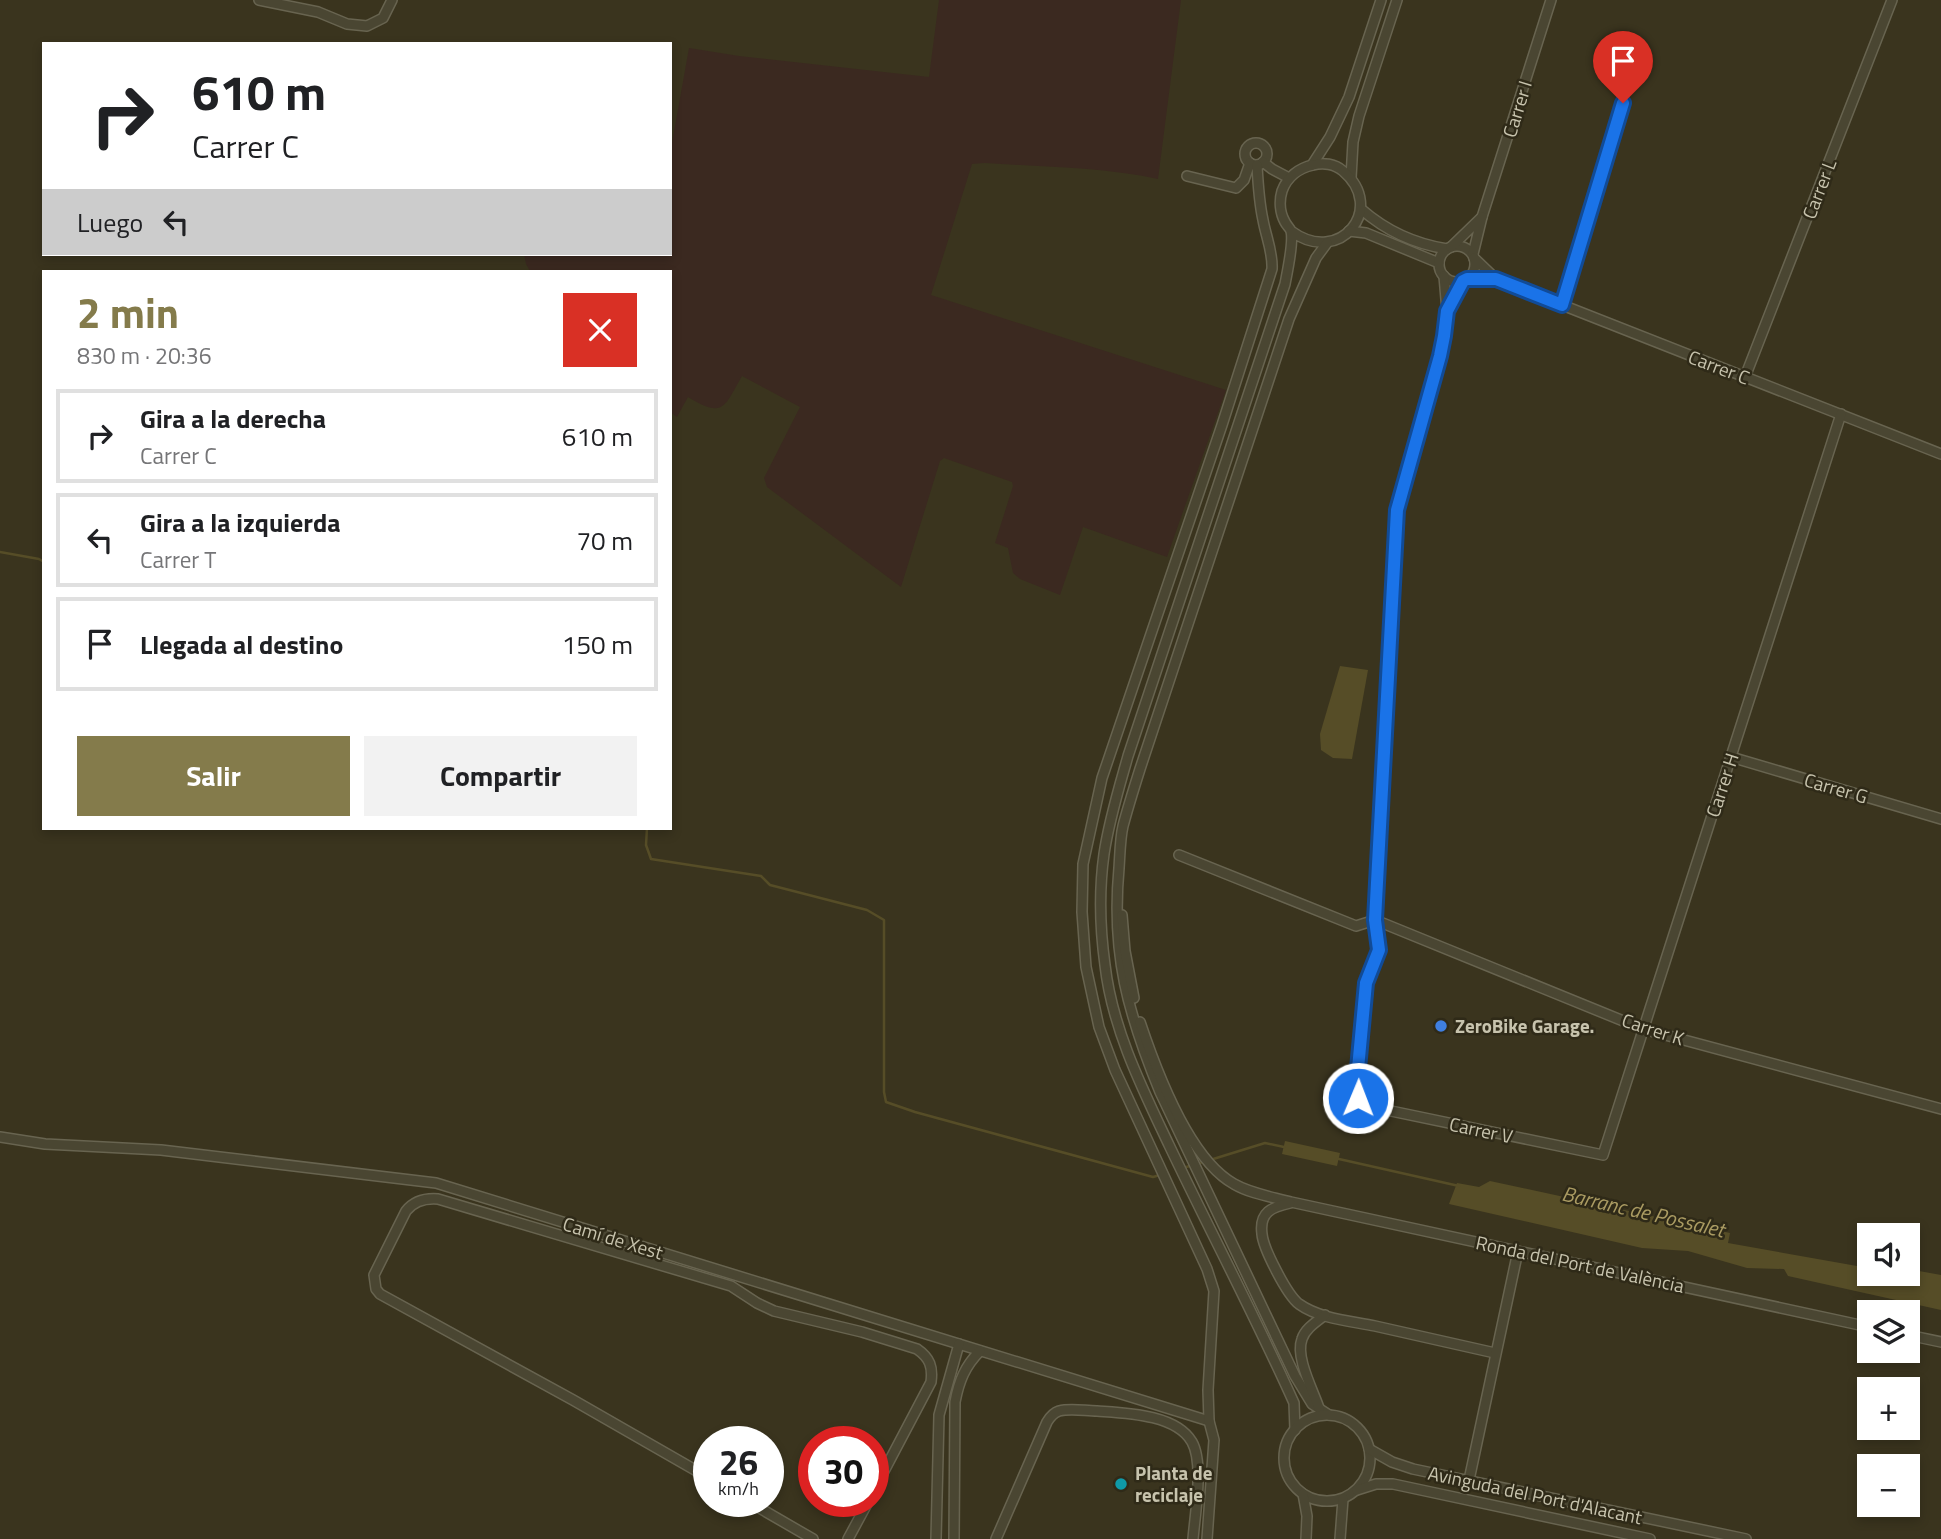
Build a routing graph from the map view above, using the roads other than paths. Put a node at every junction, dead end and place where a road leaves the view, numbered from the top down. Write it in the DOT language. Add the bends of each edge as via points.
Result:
graph roads {
  1 [pos="259,0"];
  2 [pos="393,0"];
  3 [pos="1381,0"];
  4 [pos="1397,0"];
  5 [pos="1551,0"];
  6 [pos="1892,0"];
  7 [pos="1623,103"];
  8 [pos="1257,163"];
  9 [pos="1312,165"];
  10 [pos="1187,176"];
  11 [pos="1289,178"];
  12 [pos="1351,178"];
  13 [pos="1361,209"];
  14 [pos="1482,217"];
  15 [pos="1291,231"];
  16 [pos="1349,231"];
  17 [pos="1327,243"];
  18 [pos="1449,248"];
  19 [pos="1473,256"];
  20 [pos="1439,263"];
  21 [pos="1444,276"];
  22 [pos="1496,279"];
  23 [pos="1465,280"];
  24 [pos="1562,305"];
  25 [pos="1447,311"];
  26 [pos="1745,377"];
  27 [pos="1841,414"];
  28 [pos="1941,454"];
  29 [pos="1731,757"];
  30 [pos="1941,819"];
  31 [pos="1179,855"];
  32 [pos="1118,875"];
  33 [pos="1375,920"];
  34 [pos="1643,1029"];
  35 [pos="1941,1110"];
  36 [pos="0,1137"];
  37 [pos="1603,1155"];
  38 [pos="1291,1202"];
  39 [pos="1518,1251"];
  40 [pos="1325,1315"];
  41 [pos="1857,1323"];
  42 [pos="1920,1338"];
  43 [pos="1941,1342"];
  44 [pos="959,1344"];
  45 [pos="980,1351"];
  46 [pos="1495,1353"];
  47 [pos="1319,1408"];
  48 [pos="1329,1415"];
  49 [pos="1209,1421"];
  50 [pos="1295,1430"];
  51 [pos="1369,1449"];
  52 [pos="889,1462"];
  53 [pos="693,1469"];
  54 [pos="1469,1480"];
  55 [pos="1357,1490"];
  56 [pos="1303,1494"];
  57 [pos="1343,1499"];
  58 [pos="775,1517"];
  59 [pos="860,1517"];
  60 [pos="1627,1537"];
  61 [pos="813,1539"];
  62 [pos="848,1539"];
  63 [pos="936,1539"];
  64 [pos="954,1539"];
  65 [pos="996,1539"];
  66 [pos="1193,1539"];
  67 [pos="1207,1539"];
  68 [pos="1306,1539"];
  69 [pos="1340,1539"];
  70 [pos="1650,1539"];
  71 [pos="1746,1539"];
  1 -- 2 [label="street" via="367,26 383,18"];
  3 -- 9 [label="street" via="1349,97"];
  4 -- 12 [label="street" via="1359,116"];
  5 -- 14 [label="street, Carrer I"];
  6 -- 26 [label="street, Carrer L"];
  7 -- 24 [label="street"];
  8 -- 10 [label="street" via="1236,188"];
  8 -- 11 [label="street"];
  8 -- 49 [label="street" via="1272,269 1101,778 1083,864 1086,967 1099,1027 1214,1291"];
  9 -- 11 [label="street"];
  9 -- 12 [label="street" via="1339,168"];
  11 -- 15 [label="street" via="1280,205"];
  12 -- 13 [label="street" via="1360,194"];
  13 -- 16 [label="street"];
  13 -- 18 [label="street" via="1390,230"];
  14 -- 18 [label="street, Carrer I"];
  14 -- 19 [label="street, Carrer I"];
  15 -- 17 [label="street" via="1303,240"];
  15 -- 50 [label="street" via="1285,284 1125,767 1104,855 1101,900 1105,968 1132,1063 1294,1403"];
  16 -- 17 [label="street"];
  16 -- 20 [label="street" via="1366,233"];
  17 -- 32 [label="street" via="1289,319 1144,756 1123,828"];
  18 -- 19 [label="street" via="1461,246"];
  18 -- 20 [label="street"];
  19 -- 22 [label="street, Carrer C"];
  19 -- 23 [label="street" via="1475,268"];
  20 -- 21 [label="street"];
  21 -- 23 [label="street"];
  21 -- 25 [label="street"];
  22 -- 23 [label="street, Carrer C"];
  22 -- 24 [label="street, Carrer C"];
  23 -- 25 [label="street"];
  24 -- 26 [label="street, Carrer C"];
  25 -- 33 [label="street" via="1440,356 1397,510"];
  26 -- 27 [label="street, Carrer C"];
  27 -- 28 [label="street, Carrer C"];
  27 -- 29 [label="street, Carrer H"];
  29 -- 30 [label="street, Carrer G"];
  29 -- 34 [label="street, Carrer H"];
  31 -- 33 [label="street" via="1356,926"];
  32 -- 38 [label="street, Ronda del Port de València" via="1132,990 1170,1098 1197,1149 1214,1168 1233,1184"];
  32 -- 47 [label="street" via="1117,933 1123,982 1141,1045 1295,1376"];
  33 -- 34 [label="street, Carrer K"];
  33 -- 37 [label="street, Carrer V" via="1379,950 1366,983 1356,1090 1361,1102 1367,1107"];
  34 -- 35 [label="street, Carrer K"];
  34 -- 37 [label="street, Carrer H"];
  36 -- 44 [label="street, Camí de Xest" via="161,1150 436,1183"];
  38 -- 39 [label="street, Ronda del Port de València"];
  38 -- 40 [label="street" via="1267,1212 1261,1232 1264,1243 1287,1291 1297,1302"];
  39 -- 41 [label="street, Ronda del Port de València"];
  39 -- 46 [label="street"];
  40 -- 46 [label="street"];
  40 -- 47 [label="street" via="1308,1329 1300,1347"];
  42 -- 43 [label="street"];
  44 -- 45 [label="street, Camí de Xest"];
  44 -- 63 [label="street" via="939,1415"];
  45 -- 49 [label="street, Camí de Xest"];
  45 -- 64 [label="street" via="964,1369 955,1402"];
  46 -- 54 [label="street"];
  47 -- 48 [label="street"];
  48 -- 50 [label="street" via="1307,1420"];
  48 -- 51 [label="street" via="1358,1428"];
  49 -- 67 [label="street" via="1214,1440"];
  50 -- 56 [label="street" via="1284,1449 1284,1464"];
  51 -- 54 [label="street, Avinguda del Port d'Alacant" via="1413,1469"];
  51 -- 55 [label="street" via="1370,1467"];
  52 -- 53 [label="street" via="931,1382 930,1362 916,1349 774,1311 732,1286 438,1199 411,1205 377,1268 374,1282 380,1294"];
  54 -- 71 [label="street, Avinguda del Port d'Alacant"];
  55 -- 57 [label="street"];
  55 -- 60 [label="street, Avinguda del Port d'Alacant" via="1376,1483 1393,1484"];
  56 -- 57 [label="street" via="1325,1502"];
  56 -- 68 [label="street"];
  57 -- 69 [label="street"];
  58 -- 61 [label="street"];
  59 -- 62 [label="street"];
  60 -- 70 [label="street, Avinguda del Port d'Alacant"];
  65 -- 66 [label="street" via="1046,1422 1060,1411 1071,1410 1157,1419 1191,1439 1198,1471"];
}
